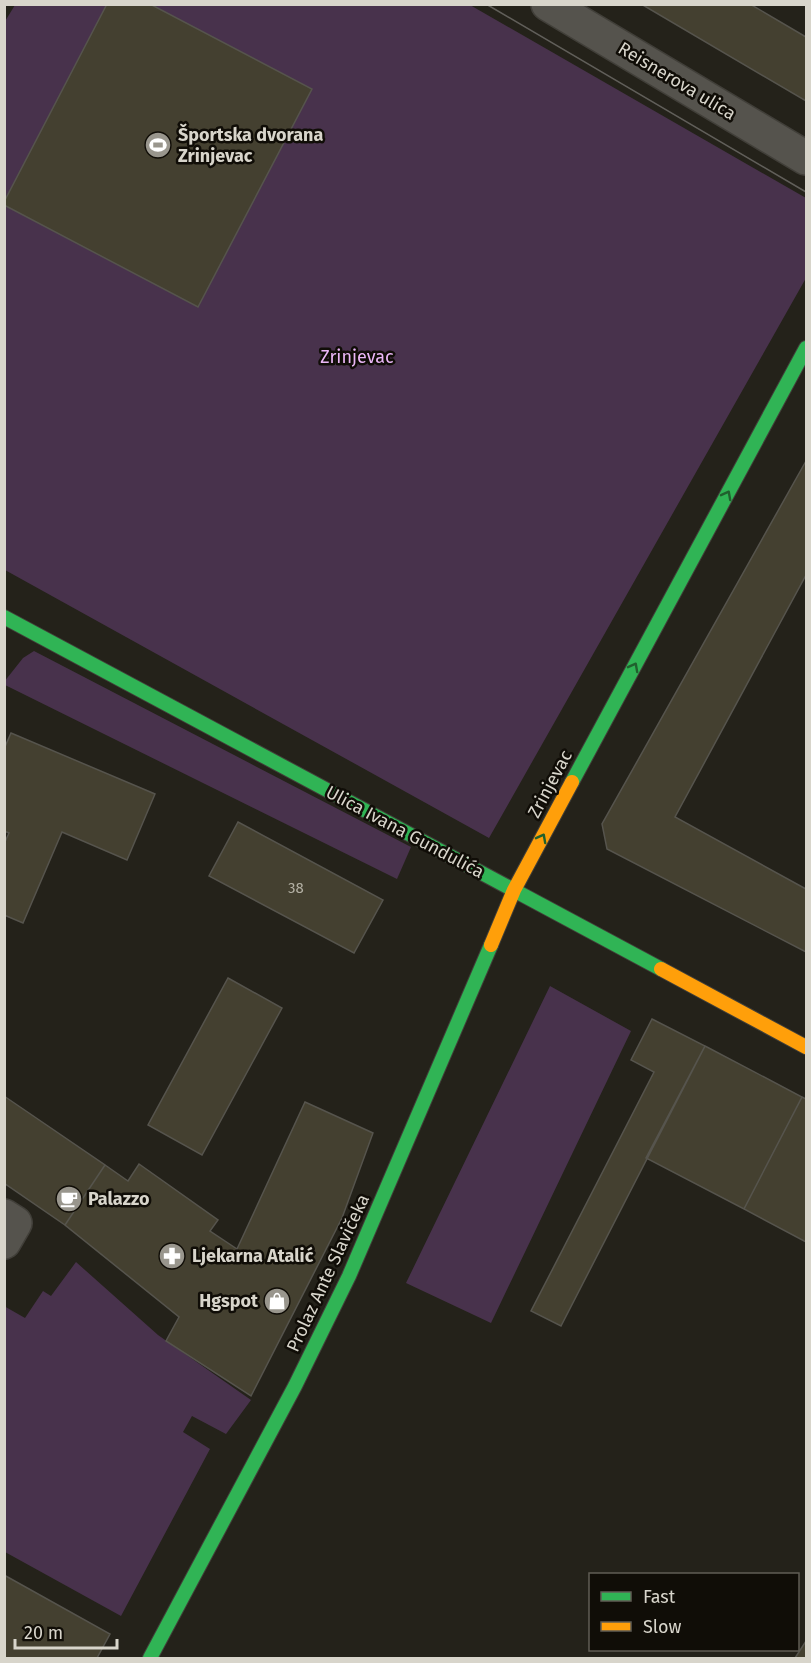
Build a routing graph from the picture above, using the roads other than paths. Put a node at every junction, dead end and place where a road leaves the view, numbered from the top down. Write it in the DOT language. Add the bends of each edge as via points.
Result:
graph roads {
  1 [pos="548,4"];
  2 [pos="807,158"];
  3 [pos="807,348"];
  4 [pos="4,616"];
  5 [pos="514,890"];
  6 [pos="807,1047"];
  7 [pos="150,1659"];
  1 -- 2 [label="street, Reisnerova ulica"];
  5 -- 3 [label="street, Zrinjevac, one-way"];
  4 -- 5 [label="street, Ulica Ivana Gundulića"];
  5 -- 6 [label="street, Ulica Ivana Gundulića"];
  5 -- 7 [label="street, Prolaz Ante Slavičeka" via="349,1276"];
}
